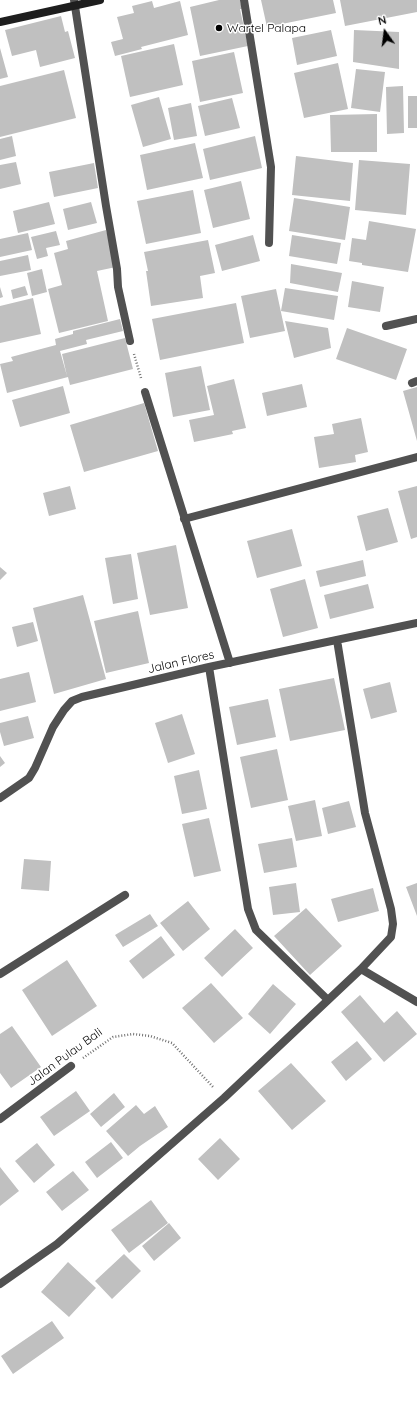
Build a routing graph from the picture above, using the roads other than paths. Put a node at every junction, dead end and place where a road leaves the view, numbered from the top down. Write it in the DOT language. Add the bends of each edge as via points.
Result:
graph roads {
  1 [pos="100,0"];
  2 [pos="244,0"];
  3 [pos="74,3"];
  4 [pos="0,22"];
  5 [pos="269,243"];
  6 [pos="417,319"];
  7 [pos="386,326"];
  8 [pos="130,341"];
  9 [pos="145,392"];
  10 [pos="417,457"];
  11 [pos="184,519"];
  12 [pos="417,623"];
  13 [pos="337,640"];
  14 [pos="230,663"];
  15 [pos="209,667"];
  16 [pos="0,798"];
  17 [pos="125,895"];
  18 [pos="361,969"];
  19 [pos="0,974"];
  20 [pos="328,1000"];
  21 [pos="417,1002"];
  22 [pos="71,1066"];
  23 [pos="0,1119"];
  24 [pos="0,1284"];
  1 -- 3 [label="main road"];
  2 -- 5 [label="street" via="272,167"];
  3 -- 4 [label="main road"];
  3 -- 8 [label="street" via="118,287"];
  6 -- 7 [label="street"];
  9 -- 11 [label="street"];
  10 -- 11 [label="street"];
  11 -- 14 [label="street"];
  12 -- 13 [label="street, Jalan Flores"];
  13 -- 14 [label="street, Jalan Flores"];
  13 -- 18 [label="street" via="365,813 392,909 393,924 390,937"];
  14 -- 15 [label="street, Jalan Flores"];
  15 -- 16 [label="street, Jalan Flores" via="72,701 52,727 29,778"];
  15 -- 20 [label="street" via="248,909 256,930"];
  17 -- 19 [label="street"];
  18 -- 20 [label="street"];
  18 -- 21 [label="street"];
  20 -- 24 [label="street" via="224,1098 57,1244"];
  22 -- 23 [label="street, Jalan Pulau Bali"];
}
